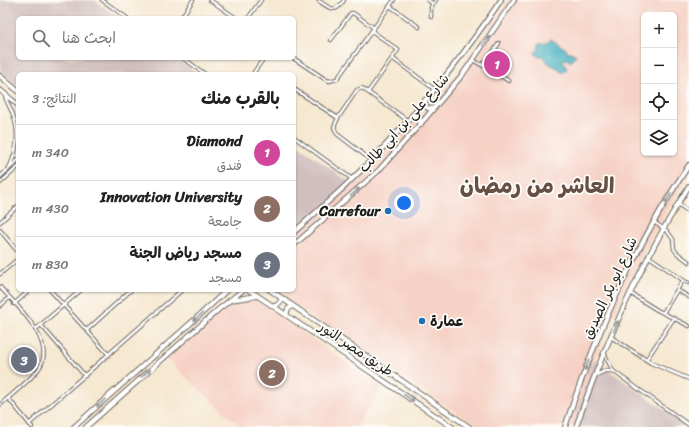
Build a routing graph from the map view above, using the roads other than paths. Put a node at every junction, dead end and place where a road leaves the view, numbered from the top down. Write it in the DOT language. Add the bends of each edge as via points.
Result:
graph roads {
  1 [pos="102,0"];
  2 [pos="193,0"];
  3 [pos="210,0"];
  4 [pos="261,0"];
  5 [pos="319,0"];
  6 [pos="344,0"];
  7 [pos="394,0"];
  8 [pos="428,0"];
  9 [pos="436,0"];
  10 [pos="501,0"];
  11 [pos="514,0"];
  12 [pos="433,4"];
  13 [pos="390,6"];
  14 [pos="124,16"];
  15 [pos="182,16"];
  16 [pos="233,16"];
  17 [pos="249,16"];
  18 [pos="431,17"];
  19 [pos="419,27"];
  20 [pos="373,30"];
  21 [pos="331,40"];
  22 [pos="499,43"];
  23 [pos="392,58"];
  24 [pos="186,60"];
  25 [pos="263,60"];
  26 [pos="296,60"];
  27 [pos="473,60"];
  28 [pos="482,65"];
  29 [pos="202,72"];
  30 [pos="254,72"];
  31 [pos="0,76"];
  32 [pos="509,81"];
  33 [pos="16,89"];
  34 [pos="434,89"];
  35 [pos="0,90"];
  36 [pos="296,90"];
  37 [pos="368,92"];
  38 [pos="3,94"];
  39 [pos="425,100"];
  40 [pos="16,104"];
  41 [pos="434,108"];
  42 [pos="412,115"];
  43 [pos="338,118"];
  44 [pos="408,120"];
  45 [pos="421,124"];
  46 [pos="296,138"];
  47 [pos="371,160"];
  48 [pos="16,162"];
  49 [pos="689,165"];
  50 [pos="16,169"];
  51 [pos="8,170"];
  52 [pos="0,177"];
  53 [pos="352,179"];
  54 [pos="0,183"];
  55 [pos="689,186"];
  56 [pos="678,204"];
  57 [pos="16,208"];
  58 [pos="689,212"];
  59 [pos="0,222"];
  60 [pos="654,222"];
  61 [pos="663,228"];
  62 [pos="0,230"];
  63 [pos="296,230"];
  64 [pos="296,244"];
  65 [pos="16,250"];
  66 [pos="648,256"];
  67 [pos="16,261"];
  68 [pos="689,261"];
  69 [pos="0,274"];
  70 [pos="683,280"];
  71 [pos="689,283"];
  72 [pos="0,287"];
  73 [pos="677,290"];
  74 [pos="28,292"];
  75 [pos="52,292"];
  76 [pos="79,292"];
  77 [pos="126,292"];
  78 [pos="180,292"];
  79 [pos="224,292"];
  80 [pos="240,292"];
  81 [pos="252,292"];
  82 [pos="273,292"];
  83 [pos="630,293"];
  84 [pos="257,296"];
  85 [pos="689,297"];
  86 [pos="9,298"];
  87 [pos="281,298"];
  88 [pos="229,300"];
  89 [pos="213,303"];
  90 [pos="14,304"];
  91 [pos="64,305"];
  92 [pos="0,306"];
  93 [pos="273,306"];
  94 [pos="293,306"];
  95 [pos="219,309"];
  96 [pos="663,313"];
  97 [pos="286,315"];
  98 [pos="674,318"];
  99 [pos="41,325"];
  100 [pos="689,326"];
  101 [pos="36,329"];
  102 [pos="86,330"];
  103 [pos="611,337"];
  104 [pos="603,352"];
  105 [pos="109,355"];
  106 [pos="646,360"];
  107 [pos="613,371"];
  108 [pos="85,376"];
  109 [pos="594,376"];
  110 [pos="689,379"];
  111 [pos="8,398"];
  112 [pos="0,405"];
  113 [pos="29,424"];
  114 [pos="689,424"];
  115 [pos="32,427"];
  116 [pos="74,427"];
  117 [pos="86,427"];
  118 [pos="452,427"];
  119 [pos="469,427"];
  120 [pos="565,427"];
  121 [pos="576,427"];
  1 -- 14 [label="street"];
  2 -- 15 [label="street"];
  3 -- 16 [label="street"];
  4 -- 17 [label="street"];
  5 -- 6 [label="street" via="335,10"];
  7 -- 13 [label="street"];
  8 -- 12 [label="street"];
  9 -- 12 [label="street"];
  10 -- 34 [label="street, شارع على بن ابى طالب"];
  27 -- 11 [label="street, شارع على بن ابى طالب, one-way"];
  12 -- 18 [label="street"];
  13 -- 19 [label="street"];
  13 -- 20 [label="street"];
  20 -- 21 [label="street" via="351,13"];
  20 -- 23 [label="street" via="398,50"];
  20 -- 26 [label="street" via="340,76 333,80 325,79"];
  22 -- 28 [label="street"];
  23 -- 34 [label="street"];
  23 -- 37 [label="street"];
  24 -- 29 [label="street"];
  25 -- 30 [label="street"];
  27 -- 28 [label="street"];
  27 -- 41 [label="street, شارع على بن ابى طالب"];
  28 -- 32 [label="street"];
  31 -- 33 [label="street"];
  34 -- 39 [label="street, شارع على بن ابى طالب"];
  35 -- 38 [label="street"];
  36 -- 43 [label="street"];
  37 -- 43 [label="street" via="359,88"];
  37 -- 44 [label="street"];
  38 -- 40 [label="street"];
  38 -- 51 [label="street" via="16,129 16,150"];
  39 -- 41 [label="street" via="426,107"];
  39 -- 42 [label="street, شارع على بن ابى طالب"];
  41 -- 45 [label="street, شارع على بن ابى طالب"];
  42 -- 44 [label="street, شارع على بن ابى طالب"];
  42 -- 45 [label="street" via="419,118"];
  43 -- 47 [label="street" via="334,127 337,134"];
  44 -- 47 [label="street, شارع على بن ابى طالب"];
  64 -- 45 [label="street, شارع على بن ابى طالب, one-way" via="378,171"];
  46 -- 53 [label="street"];
  47 -- 53 [label="street, شارع على بن ابى طالب"];
  48 -- 51 [label="street"];
  49 -- 60 [label="street, شارع ابو بكر الصديق, one-way"];
  50 -- 54 [label="street"];
  51 -- 52 [label="street"];
  53 -- 63 [label="street, شارع على بن ابى طالب"];
  55 -- 56 [label="street, شارع ابو بكر الصديق"];
  56 -- 58 [label="street"];
  56 -- 61 [label="street, شارع ابو بكر الصديق"];
  57 -- 59 [label="street"];
  60 -- 61 [label="street"];
  60 -- 120 [label="street, شارع ابو بكر الصديق, one-way" via="590,355"];
  61 -- 66 [label="street, شارع ابو بكر الصديق"];
  61 -- 68 [label="street" via="671,234 677,253"];
  62 -- 65 [label="street"];
  66 -- 70 [label="street"];
  66 -- 83 [label="street, شارع ابو بكر الصديق"];
  67 -- 69 [label="street"];
  70 -- 71 [label="street"];
  70 -- 73 [label="street"];
  72 -- 86 [label="street"];
  73 -- 85 [label="street"];
  73 -- 96 [label="street"];
  74 -- 90 [label="street"];
  75 -- 91 [label="street"];
  76 -- 91 [label="street"];
  77 -- 102 [label="street"];
  78 -- 105 [label="street"];
  79 -- 89 [label="street"];
  80 -- 88 [label="street"];
  81 -- 84 [label="street, طريق مصر النور"];
  82 -- 87 [label="street, طريق مصر النور"];
  83 -- 96 [label="street"];
  103 -- 83 [label="street, شارع ابو بكر الصديق, one-way"];
  84 -- 88 [label="street"];
  84 -- 93 [label="street, طريق مصر النور"];
  86 -- 90 [label="street"];
  86 -- 92 [label="street"];
  87 -- 93 [label="street" via="276,306"];
  87 -- 94 [label="street, طريق مصر النور"];
  88 -- 95 [label="street"];
  89 -- 95 [label="street"];
  89 -- 116 [label="street, one-way"];
  90 -- 101 [label="street"];
  91 -- 99 [label="street"];
  91 -- 102 [label="street"];
  93 -- 97 [label="street, طريق مصر النور"];
  94 -- 97 [label="street" via="288,309"];
  94 -- 119 [label="street, طريق مصر النور"];
  117 -- 95 [label="street, one-way"];
  96 -- 98 [label="street"];
  97 -- 118 [label="street, طريق مصر النور, one-way"];
  98 -- 100 [label="street"];
  98 -- 106 [label="street"];
  99 -- 101 [label="street"];
  99 -- 108 [label="street"];
  101 -- 111 [label="street" via="43,346 42,363 38,371"];
  102 -- 105 [label="street"];
  103 -- 104 [label="street, شارع ابو بكر الصديق"];
  103 -- 106 [label="street"];
  104 -- 107 [label="street"];
  104 -- 109 [label="street, شارع ابو بكر الصديق"];
  105 -- 108 [label="street"];
  106 -- 110 [label="street"];
  107 -- 109 [label="street" via="605,370"];
  107 -- 114 [label="street"];
  108 -- 113 [label="street"];
  109 -- 121 [label="street, شارع ابو بكر الصديق"];
  111 -- 112 [label="street"];
  111 -- 113 [label="street"];
  113 -- 115 [label="street"];
}
